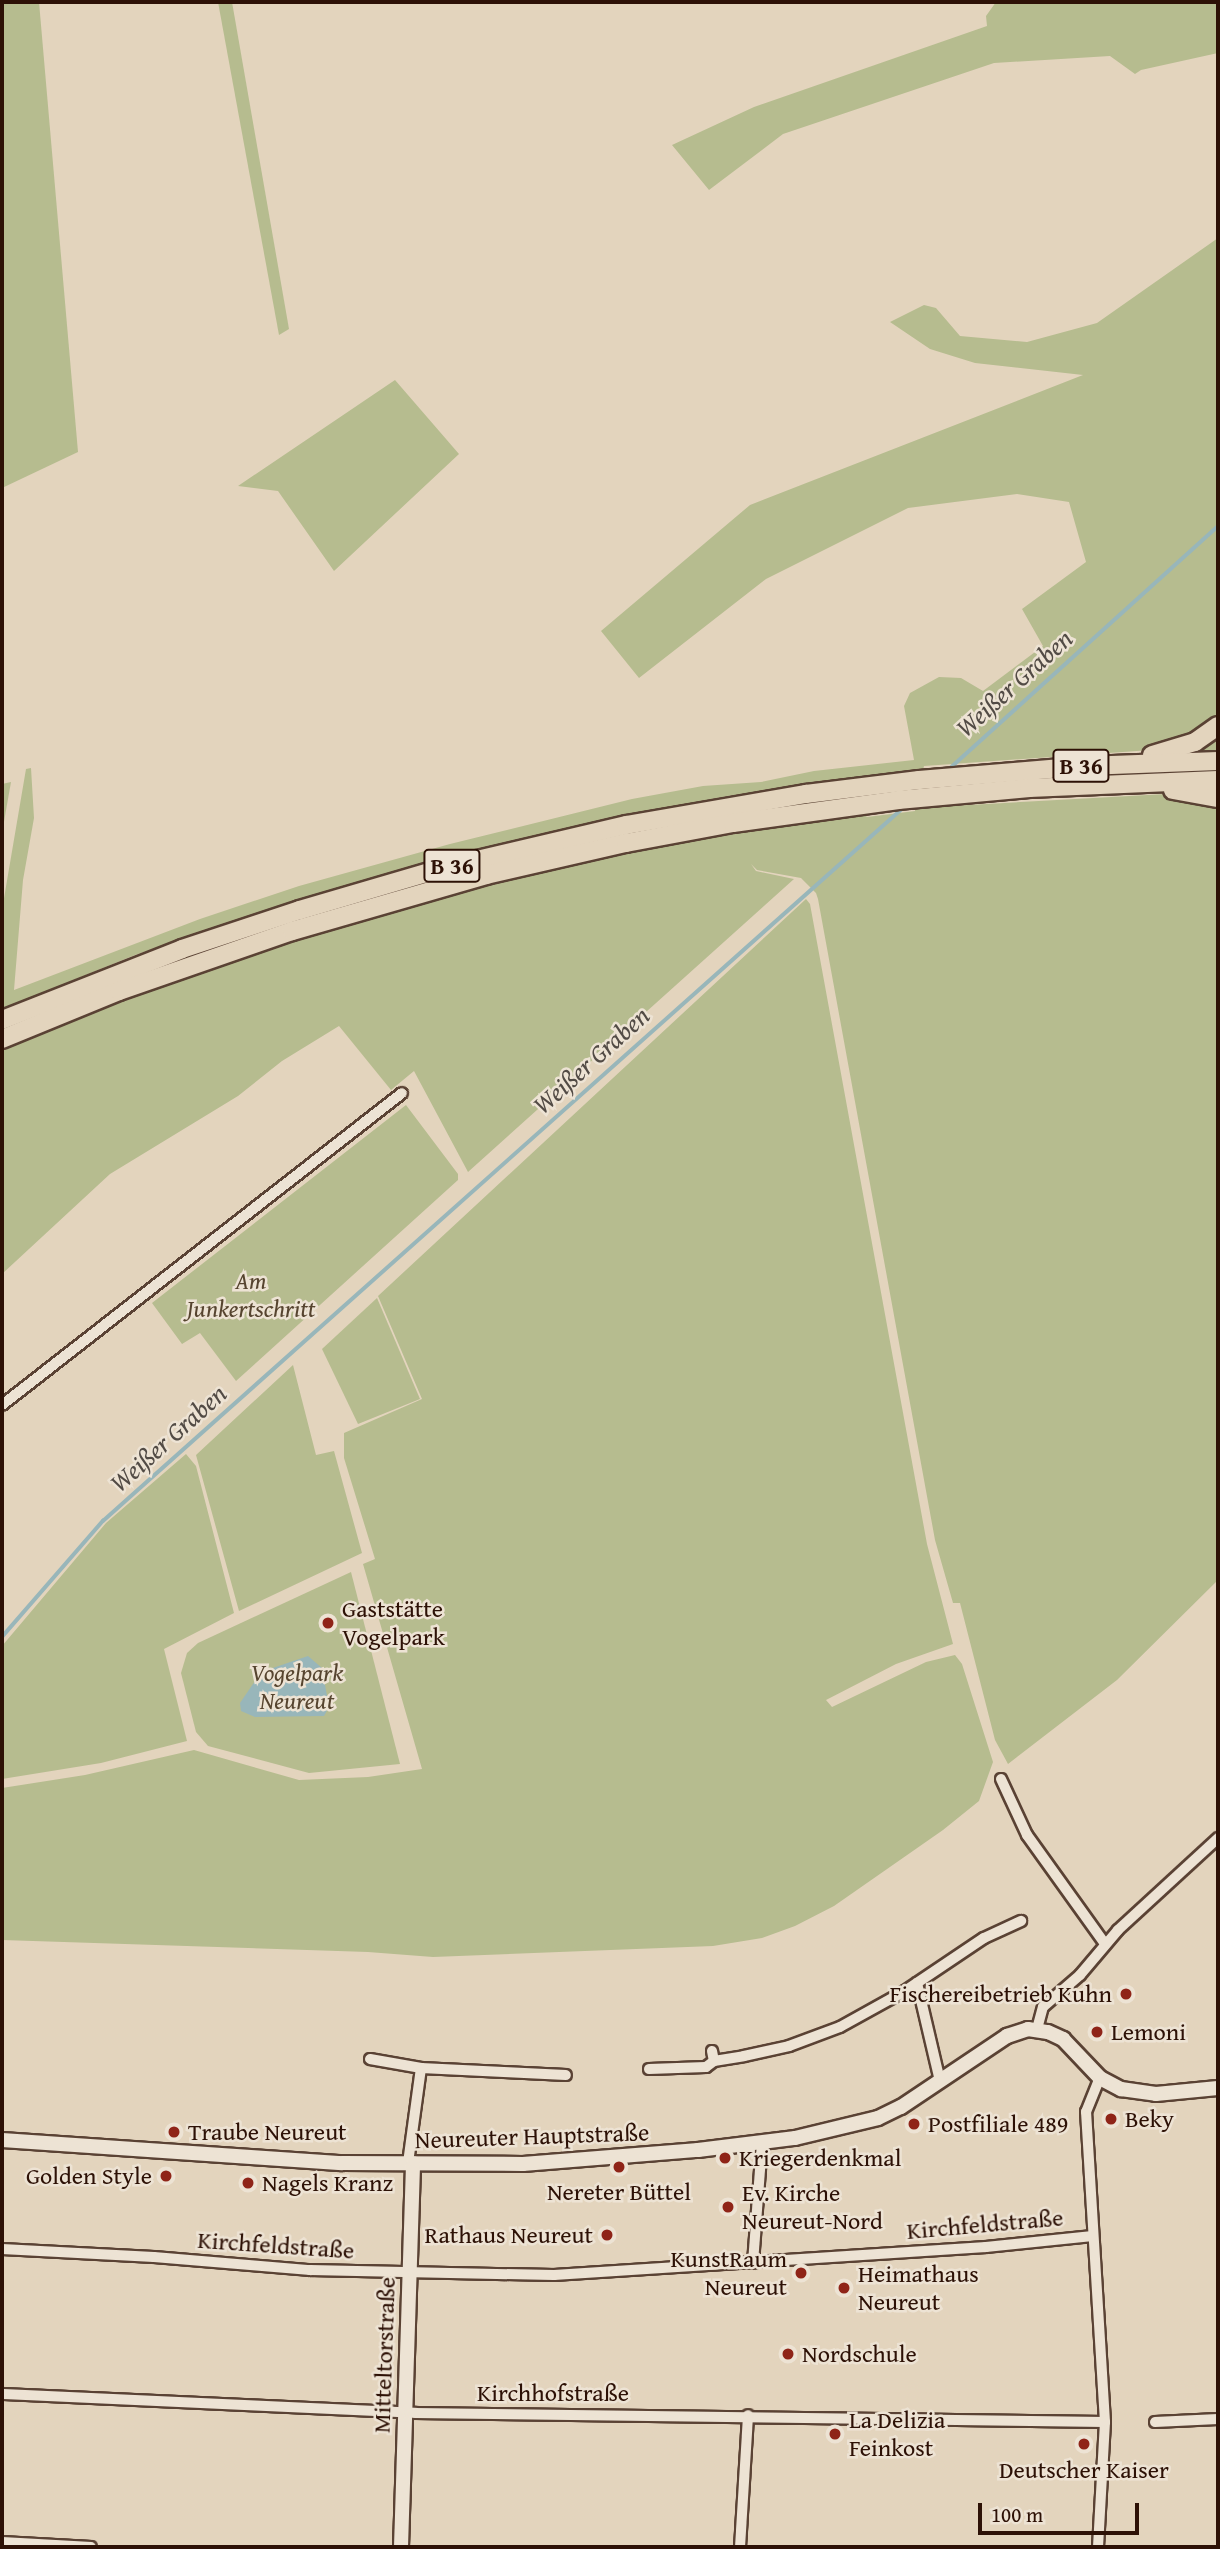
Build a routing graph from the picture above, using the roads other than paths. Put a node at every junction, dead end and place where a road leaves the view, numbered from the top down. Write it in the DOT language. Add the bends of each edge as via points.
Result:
graph roads {
  1 [pos="1218,726"];
  2 [pos="1218,761"];
  3 [pos="1125,764"];
  4 [pos="1218,780"];
  5 [pos="1104,783"];
  6 [pos="920,789"];
  7 [pos="1218,798"];
  8 [pos="2,1020"];
  9 [pos="2,1039"];
  10 [pos="402,1093"];
  11 [pos="2,1405"];
  12 [pos="1001,1779"];
  13 [pos="1218,1838"];
  14 [pos="1021,1922"];
  15 [pos="1105,1944"];
  16 [pos="917,1983"];
  17 [pos="1037,2029"];
  18 [pos="370,2059"];
  19 [pos="421,2068"];
  20 [pos="649,2069"];
  21 [pos="566,2075"];
  22 [pos="1100,2078"];
  23 [pos="940,2081"];
  24 [pos="1218,2088"];
  25 [pos="2,2140"];
  26 [pos="762,2143"];
  27 [pos="411,2164"];
  28 [pos="1092,2236"];
  29 [pos="2,2249"];
  30 [pos="753,2263"];
  31 [pos="409,2273"];
  32 [pos="2,2394"];
  33 [pos="405,2412"];
  34 [pos="748,2415"];
  35 [pos="1218,2419"];
  36 [pos="1105,2421"];
  37 [pos="1155,2422"];
  38 [pos="2,2542"];
  39 [pos="91,2547"];
  40 [pos="401,2547"];
  41 [pos="740,2547"];
  42 [pos="1098,2547"];
  1 -- 3 [label="highway, B 36" via="1178,750"];
  2 -- 3 [label="highway, B 36"];
  3 -- 6 [label="highway, B 36" via="944,778"];
  4 -- 5 [label="highway, B 36"];
  5 -- 6 [label="highway, B 36"];
  5 -- 7 [label="highway" via="1128,791 1183,790"];
  6 -- 8 [label="highway, B 36" via="796,796 672,817 439,869 182,949"];
  6 -- 9 [label="highway, B 36" via="898,800 684,832 474,879 228,952"];
  10 -- 11 [label="street"];
  12 -- 15 [label="street" via="1027,1835"];
  13 -- 15 [label="street"];
  14 -- 16 [label="street" via="984,1938"];
  15 -- 17 [label="street" via="1080,1975 1043,2007"];
  16 -- 20 [label="street" via="827,2033 774,2050 713,2056 706,2067"];
  16 -- 23 [label="street"];
  17 -- 22 [label="street" via="1063,2039"];
  17 -- 23 [label="street, Neureuter Hauptstraße" via="1007,2036"];
  18 -- 19 [label="street"];
  19 -- 21 [label="street"];
  19 -- 27 [label="street"];
  22 -- 24 [label="street" via="1143,2094"];
  22 -- 28 [label="street" via="1086,2112"];
  23 -- 26 [label="street, Neureuter Hauptstraße" via="878,2118 844,2129"];
  25 -- 27 [label="street, Neureuter Hauptstraße" via="314,2163"];
  26 -- 27 [label="street, Neureuter Hauptstraße" via="614,2159"];
  26 -- 30 [label="street"];
  27 -- 31 [label="street, Mitteltorstraße"];
  28 -- 30 [label="street, Kirchfeldstraße"];
  28 -- 36 [label="street"];
  29 -- 31 [label="street, Kirchfeldstraße"];
  30 -- 31 [label="street, Kirchfeldstraße" via="569,2275"];
  31 -- 33 [label="street, Mitteltorstraße"];
  32 -- 33 [label="street, Kirchhofstraße"];
  33 -- 34 [label="street, Kirchhofstraße"];
  33 -- 40 [label="street, Mitteltorstraße"];
  34 -- 36 [label="street, Kirchhofstraße"];
  34 -- 41 [label="street"];
  35 -- 37 [label="street"];
  36 -- 42 [label="street"];
  38 -- 39 [label="street"];
}
